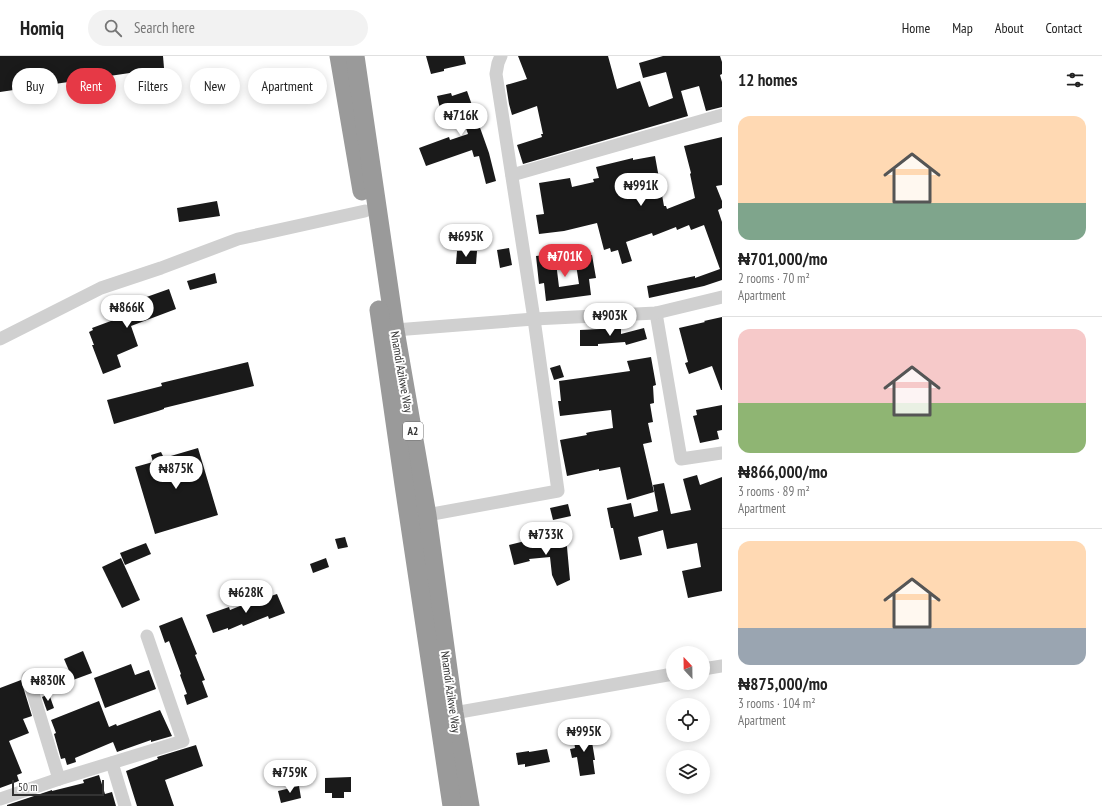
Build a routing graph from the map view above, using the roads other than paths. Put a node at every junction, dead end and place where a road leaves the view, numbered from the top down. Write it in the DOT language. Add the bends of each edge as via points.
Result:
graph roads {
  1 [pos="339,56"];
  2 [pos="355,56"];
  3 [pos="501,56"];
  4 [pos="722,116"];
  5 [pos="512,175"];
  6 [pos="365,211"];
  7 [pos="722,298"];
  8 [pos="656,313"];
  9 [pos="534,319"];
  10 [pos="395,330"];
  11 [pos="0,339"];
  12 [pos="722,453"];
  13 [pos="427,515"];
  14 [pos="147,636"];
  15 [pos="722,666"];
  16 [pos="710,668"];
  17 [pos="666,675"];
  18 [pos="28,677"];
  19 [pos="454,712"];
  20 [pos="112,763"];
  21 [pos="59,779"];
  22 [pos="0,799"];
  23 [pos="125,806"];
  24 [pos="452,806"];
  25 [pos="470,806"];
  1 -- 6 [label="highway, Nnamdi Azikwe Way / A2"];
  2 -- 10 [label="highway, Nnamdi Azikwe Way / A2"];
  3 -- 5 [label="street" via="496,74"];
  4 -- 5 [label="street"];
  5 -- 9 [label="street"];
  6 -- 11 [label="street" via="238,239 101,288"];
  6 -- 24 [label="highway, Nnamdi Azikwe Way / A2"];
  7 -- 8 [label="street"];
  8 -- 9 [label="street"];
  8 -- 12 [label="street" via="681,459"];
  9 -- 10 [label="street"];
  9 -- 13 [label="street" via="558,491"];
  10 -- 13 [label="highway, Nnamdi Azikwe Way / A2"];
  13 -- 19 [label="highway, Nnamdi Azikwe Way / A2"];
  14 -- 20 [label="street" via="183,741"];
  15 -- 16 [label="street"];
  17 -- 19 [label="street"];
  18 -- 21 [label="street"];
  19 -- 25 [label="highway, Nnamdi Azikwe Way / A2"];
  20 -- 21 [label="street"];
  20 -- 23 [label="street"];
  21 -- 22 [label="street"];
}
